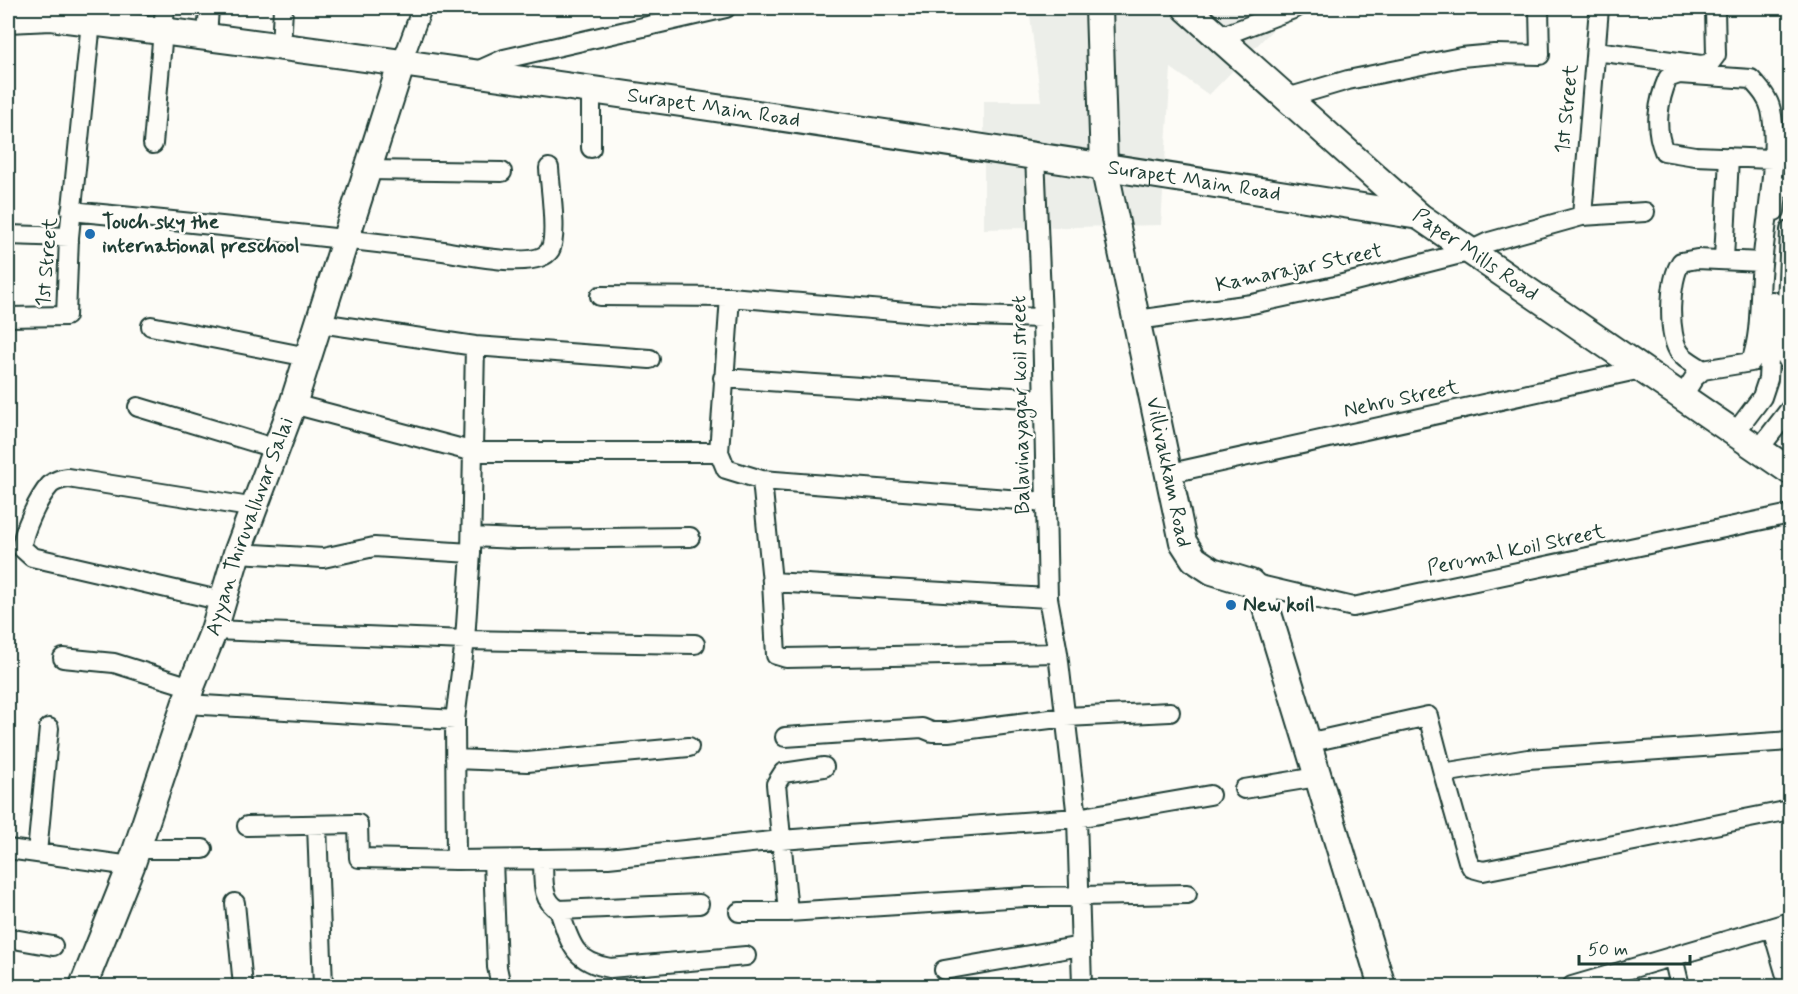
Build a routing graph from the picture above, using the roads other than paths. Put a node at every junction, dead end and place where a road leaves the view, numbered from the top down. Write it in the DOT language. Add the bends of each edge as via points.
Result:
graph roads {
  1 [pos="209,8"];
  2 [pos="283,8"];
  3 [pos="422,8"];
  4 [pos="726,8"];
  5 [pos="1099,8"];
  6 [pos="1296,8"];
  7 [pos="1539,8"];
  8 [pos="1599,8"];
  9 [pos="1715,8"];
  10 [pos="1191,10"];
  11 [pos="8,19"];
  12 [pos="164,19"];
  13 [pos="91,22"];
  14 [pos="207,37"];
  15 [pos="1217,38"];
  16 [pos="281,47"];
  17 [pos="1596,51"];
  18 [pos="402,62"];
  19 [pos="475,72"];
  20 [pos="591,91"];
  21 [pos="1287,98"];
  22 [pos="153,144"];
  23 [pos="591,148"];
  24 [pos="1035,156"];
  25 [pos="1729,157"];
  26 [pos="1772,159"];
  27 [pos="1104,166"];
  28 [pos="549,168"];
  29 [pos="368,170"];
  30 [pos="502,172"];
  31 [pos="1791,187"];
  32 [pos="71,211"];
  33 [pos="1645,212"];
  34 [pos="1419,216"];
  35 [pos="1582,216"];
  36 [pos="1791,230"];
  37 [pos="8,235"];
  38 [pos="69,237"];
  39 [pos="346,239"];
  40 [pos="1467,252"];
  41 [pos="1724,259"];
  42 [pos="1762,262"];
  43 [pos="600,296"];
  44 [pos="730,297"];
  45 [pos="8,317"];
  46 [pos="1042,318"];
  47 [pos="1137,320"];
  48 [pos="320,323"];
  49 [pos="151,326"];
  50 [pos="476,346"];
  51 [pos="308,357"];
  52 [pos="650,359"];
  53 [pos="1791,364"];
  54 [pos="1641,369"];
  55 [pos="1703,370"];
  56 [pos="723,378"];
  57 [pos="1682,397"];
  58 [pos="1042,399"];
  59 [pos="293,404"];
  60 [pos="138,407"];
  61 [pos="1791,409"];
  62 [pos="1735,433"];
  63 [pos="277,449"];
  64 [pos="1759,449"];
  65 [pos="474,452"];
  66 [pos="719,452"];
  67 [pos="1791,471"];
  68 [pos="1171,473"];
  69 [pos="762,480"];
  70 [pos="1046,502"];
  71 [pos="256,508"];
  72 [pos="1791,514"];
  73 [pos="690,537"];
  74 [pos="471,545"];
  75 [pos="237,554"];
  76 [pos="772,582"];
  77 [pos="1251,583"];
  78 [pos="1048,598"];
  79 [pos="224,601"];
  80 [pos="214,630"];
  81 [pos="465,640"];
  82 [pos="694,644"];
  83 [pos="1058,653"];
  84 [pos="63,658"];
  85 [pos="189,695"];
  86 [pos="1170,712"];
  87 [pos="1066,717"];
  88 [pos="455,720"];
  89 [pos="48,728"];
  90 [pos="785,737"];
  91 [pos="1791,741"];
  92 [pos="1307,743"];
  93 [pos="689,747"];
  94 [pos="455,759"];
  95 [pos="824,767"];
  96 [pos="1443,773"];
  97 [pos="1317,777"];
  98 [pos="1244,789"];
  99 [pos="1210,795"];
  100 [pos="1791,810"];
  101 [pos="1077,818"];
  102 [pos="317,825"];
  103 [pos="247,826"];
  104 [pos="781,840"];
  105 [pos="8,849"];
  106 [pos="203,849"];
  107 [pos="37,853"];
  108 [pos="134,858"];
  109 [pos="543,859"];
  110 [pos="493,860"];
  111 [pos="456,861"];
  112 [pos="1187,894"];
  113 [pos="1079,895"];
  114 [pos="235,903"];
  115 [pos="699,904"];
  116 [pos="559,910"];
  117 [pos="739,912"];
  118 [pos="788,912"];
  119 [pos="1791,922"];
  120 [pos="1772,928"];
  121 [pos="8,938"];
  122 [pos="53,946"];
  123 [pos="1081,946"];
  124 [pos="746,956"];
  125 [pos="1673,957"];
  126 [pos="945,970"];
  127 [pos="83,987"];
  128 [pos="243,987"];
  129 [pos="323,987"];
  130 [pos="501,987"];
  131 [pos="1082,987"];
  132 [pos="1382,987"];
  133 [pos="1572,987"];
  134 [pos="1680,987"];
  135 [pos="1790,987"];
  1 -- 14 [label="street"];
  2 -- 16 [label="street"];
  3 -- 18 [label="street"];
  4 -- 19 [label="street" via="504,58"];
  5 -- 27 [label="main road, Villivakkam Road"];
  6 -- 15 [label="street"];
  7 -- 21 [label="street" via="1540,56 1461,57 1348,80"];
  8 -- 17 [label="street, 1st Street"];
  9 -- 17 [label="street" via="1716,56 1710,63"];
  10 -- 15 [label="main road, Paper Mills Road"];
  11 -- 13 [label="main road, Surapet Main Road" via="51,17"];
  12 -- 13 [label="main road, Surapet Main Road"];
  12 -- 14 [label="main road, Surapet Main Road"];
  12 -- 22 [label="street"];
  13 -- 32 [label="street"];
  14 -- 16 [label="main road, Surapet Main Road"];
  15 -- 21 [label="main road, Paper Mills Road"];
  16 -- 18 [label="main road, Surapet Main Road"];
  17 -- 35 [label="street, 1st Street"];
  18 -- 19 [label="main road, Surapet Main Road"];
  18 -- 29 [label="main road, Ayyan Thiruvalluvar Salai"];
  19 -- 20 [label="main road, Surapet Main Road"];
  20 -- 23 [label="street"];
  20 -- 24 [label="main road, Surapet Main Road"];
  21 -- 34 [label="main road, Paper Mills Road"];
  24 -- 27 [label="main road, Surapet Main Road"];
  24 -- 46 [label="street, Balavinayagar koil street"];
  25 -- 26 [label="street"];
  25 -- 26 [label="street" via="1664,151 1658,122 1668,78 1679,74 1751,79 1771,110"];
  25 -- 41 [label="street"];
  26 -- 42 [label="street"];
  27 -- 34 [label="main road, Surapet Main Road"];
  27 -- 47 [label="main road, Villivakkam Road"];
  28 -- 39 [label="street, 1st Street" via="553,235 550,250 541,256 487,259"];
  29 -- 30 [label="street"];
  29 -- 39 [label="main road, Ayyan Thiruvalluvar Salai"];
  31 -- 62 [label="street" via="1784,186 1775,203 1768,379 1762,397"];
  32 -- 38 [label="street, 1st Street"];
  32 -- 39 [label="street, 1st Street"];
  33 -- 35 [label="street, Kamarajar Street"];
  34 -- 40 [label="main road, Paper Mills Road"];
  35 -- 40 [label="street, Kamarajar Street"];
  36 -- 53 [label="street" via="1785,355"];
  37 -- 38 [label="street"];
  38 -- 45 [label="street, 1st Street" via="66,316"];
  39 -- 48 [label="main road, Ayyan Thiruvalluvar Salai"];
  40 -- 47 [label="street, Kamarajar Street" via="1252,304"];
  40 -- 54 [label="main road, Paper Mills Road"];
  41 -- 42 [label="street"];
  41 -- 55 [label="street" via="1681,262 1675,272 1675,344 1682,356"];
  42 -- 55 [label="street" via="1758,344 1751,362"];
  43 -- 44 [label="street"];
  44 -- 46 [label="street" via="942,315"];
  44 -- 56 [label="street"];
  46 -- 58 [label="street, Balavinayagar koil street"];
  47 -- 68 [label="main road, Villivakkam Road"];
  48 -- 50 [label="street"];
  48 -- 51 [label="main road, Ayyan Thiruvalluvar Salai"];
  49 -- 51 [label="street"];
  50 -- 52 [label="street"];
  50 -- 65 [label="street"];
  51 -- 59 [label="main road, Ayyan Thiruvalluvar Salai"];
  54 -- 57 [label="main road, Paper Mills Road"];
  54 -- 68 [label="street, Nehru Street"];
  55 -- 57 [label="street"];
  56 -- 58 [label="street"];
  56 -- 66 [label="street"];
  57 -- 62 [label="main road, Paper Mills Road"];
  58 -- 70 [label="street, Balavinayagar koil street"];
  59 -- 63 [label="main road, Ayyan Thiruvalluvar Salai"];
  59 -- 65 [label="street"];
  60 -- 63 [label="street"];
  61 -- 64 [label="street"];
  62 -- 64 [label="main road, Paper Mills Road"];
  63 -- 71 [label="main road, Ayyan Thiruvalluvar Salai"];
  64 -- 67 [label="main road, Paper Mills Road"];
  65 -- 66 [label="street"];
  65 -- 74 [label="street"];
  66 -- 69 [label="street" via="726,469"];
  68 -- 77 [label="main road, Villivakkam Road" via="1183,542 1194,559 1212,571"];
  69 -- 70 [label="street"];
  69 -- 76 [label="street"];
  70 -- 78 [label="street, Balavinayagar koil street"];
  71 -- 75 [label="main road, Ayyan Thiruvalluvar Salai"];
  71 -- 79 [label="street" via="68,478 49,486 22,536 22,548 32,557"];
  72 -- 77 [label="street, Perumal Koil Street" via="1353,607"];
  73 -- 74 [label="street" via="517,539"];
  74 -- 75 [label="street" via="374,547 323,558"];
  74 -- 81 [label="street"];
  75 -- 79 [label="main road, Ayyan Thiruvalluvar Salai"];
  76 -- 78 [label="street"];
  76 -- 83 [label="street" via="777,655 786,658"];
  77 -- 92 [label="main road" via="1263,597"];
  78 -- 83 [label="street, Balavinayagar koil street"];
  79 -- 80 [label="main road, Ayyan Thiruvalluvar Salai"];
  80 -- 81 [label="street"];
  80 -- 85 [label="main road, Ayyan Thiruvalluvar Salai"];
  81 -- 82 [label="street"];
  81 -- 88 [label="street"];
  83 -- 87 [label="street, Balavinayagar koil street"];
  84 -- 85 [label="street" via="114,663"];
  85 -- 88 [label="street"];
  85 -- 108 [label="main road, Ayyan Thiruvalluvar Salai"];
  86 -- 87 [label="street"];
  87 -- 90 [label="street" via="948,732 921,728"];
  87 -- 101 [label="street, Balavinayagar koil street"];
  88 -- 94 [label="street"];
  89 -- 107 [label="street"];
  91 -- 96 [label="street" via="1528,759"];
  92 -- 96 [label="street" via="1428,716"];
  92 -- 97 [label="main road"];
  93 -- 94 [label="street" via="527,762"];
  94 -- 111 [label="street"];
  95 -- 104 [label="street" via="783,773 779,778 776,784"];
  96 -- 100 [label="street" via="1468,861 1472,868 1483,871"];
  97 -- 98 [label="street"];
  97 -- 132 [label="main road"];
  99 -- 101 [label="street"];
  101 -- 104 [label="street"];
  101 -- 113 [label="street, Balavinayagar koil street"];
  102 -- 103 [label="street"];
  102 -- 111 [label="street" via="358,824 359,858"];
  102 -- 129 [label="street"];
  104 -- 109 [label="street" via="608,858"];
  104 -- 118 [label="street"];
  105 -- 107 [label="street"];
  106 -- 108 [label="street"];
  107 -- 108 [label="street"];
  108 -- 127 [label="main road, Ayyan Thiruvalluvar Salai"];
  109 -- 110 [label="street"];
  109 -- 116 [label="street" via="545,895 550,905"];
  110 -- 111 [label="street"];
  110 -- 130 [label="street"];
  112 -- 113 [label="street"];
  113 -- 118 [label="street"];
  113 -- 123 [label="street, Balavinayagar koil street"];
  114 -- 128 [label="street"];
  115 -- 116 [label="street"];
  116 -- 124 [label="street" via="578,956 592,965 610,968"];
  117 -- 118 [label="street"];
  119 -- 120 [label="street"];
  120 -- 125 [label="street"];
  120 -- 135 [label="street"];
  121 -- 122 [label="street"];
  123 -- 126 [label="street"];
  123 -- 131 [label="street, Balavinayagar koil street"];
  125 -- 133 [label="street"];
  125 -- 134 [label="street"];
}
